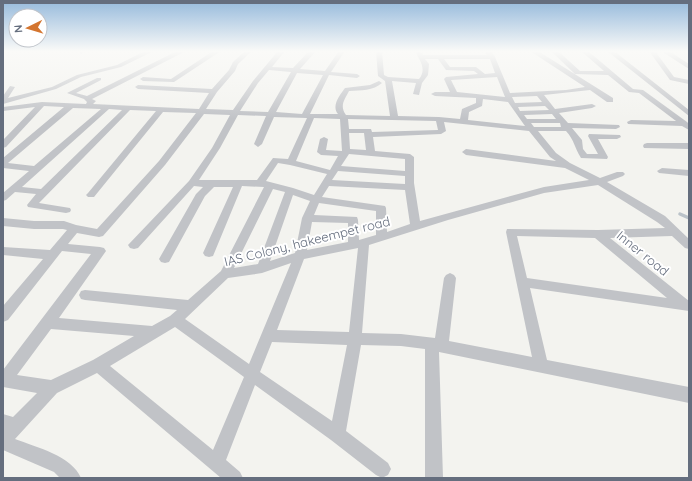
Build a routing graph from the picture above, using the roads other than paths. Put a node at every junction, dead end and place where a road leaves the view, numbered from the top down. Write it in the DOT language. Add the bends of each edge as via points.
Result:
graph roads {
  1 [pos="103,73"];
  2 [pos="137,73"];
  3 [pos="184,73"];
  4 [pos="229,73"];
  5 [pos="262,73"];
  6 [pos="294,73"];
  7 [pos="327,73"];
  8 [pos="331,73"];
  9 [pos="381,73"];
  10 [pos="425,73"];
  11 [pos="568,73"];
  12 [pos="609,73"];
  13 [pos="637,73"];
  14 [pos="669,73"];
  15 [pos="483,75"];
  16 [pos="498,75"];
  17 [pos="98,76"];
  18 [pos="357,76"];
  19 [pos="128,77"];
  20 [pos="143,79"];
  21 [pos="386,79"];
  22 [pos="420,80"];
  23 [pos="689,82"];
  24 [pos="379,83"];
  25 [pos="12,87"];
  26 [pos="138,87"];
  27 [pos="592,88"];
  28 [pos="214,91"];
  29 [pos="631,91"];
  30 [pos="641,91"];
  31 [pos="660,92"];
  32 [pos="417,94"];
  33 [pos="435,94"];
  34 [pos="454,94"];
  35 [pos="539,94"];
  36 [pos="480,96"];
  37 [pos="88,98"];
  38 [pos="510,100"];
  39 [pos="610,100"];
  40 [pos="3,101"];
  41 [pos="42,104"];
  42 [pos="547,104"];
  43 [pos="70,106"];
  44 [pos="592,106"];
  45 [pos="87,107"];
  46 [pos="106,108"];
  47 [pos="7,109"];
  48 [pos="127,109"];
  49 [pos="653,110"];
  50 [pos="666,110"];
  51 [pos="160,111"];
  52 [pos="201,112"];
  53 [pos="555,112"];
  54 [pos="687,112"];
  55 [pos="235,113"];
  56 [pos="518,113"];
  57 [pos="271,114"];
  58 [pos="3,116"];
  59 [pos="308,116"];
  60 [pos="370,116"];
  61 [pos="344,117"];
  62 [pos="391,117"];
  63 [pos="439,119"];
  64 [pos="524,121"];
  65 [pos="464,122"];
  66 [pos="631,122"];
  67 [pos="565,126"];
  68 [pos="686,126"];
  69 [pos="616,127"];
  70 [pos="531,130"];
  71 [pos="346,131"];
  72 [pos="369,133"];
  73 [pos="392,135"];
  74 [pos="603,136"];
  75 [pos="617,137"];
  76 [pos="324,139"];
  77 [pos="258,144"];
  78 [pos="3,145"];
  79 [pos="647,146"];
  80 [pos="689,146"];
  81 [pos="345,152"];
  82 [pos="466,152"];
  83 [pos="371,153"];
  84 [pos="584,156"];
  85 [pos="291,162"];
  86 [pos="6,165"];
  87 [pos="567,165"];
  88 [pos="36,169"];
  89 [pos="662,171"];
  90 [pos="3,173"];
  91 [pos="689,173"];
  92 [pos="409,174"];
  93 [pos="620,174"];
  94 [pos="331,175"];
  95 [pos="597,181"];
  96 [pos="192,183"];
  97 [pos="239,183"];
  98 [pos="212,184"];
  99 [pos="265,184"];
  100 [pos="410,188"];
  101 [pos="13,189"];
  102 [pos="290,190"];
  103 [pos="43,192"];
  104 [pos="91,195"];
  105 [pos="3,198"];
  106 [pos="316,199"];
  107 [pos="66,210"];
  108 [pos="307,218"];
  109 [pos="3,222"];
  110 [pos="416,226"];
  111 [pos="74,229"];
  112 [pos="674,232"];
  113 [pos="598,234"];
  114 [pos="382,238"];
  115 [pos="359,244"];
  116 [pos="134,245"];
  117 [pos="689,245"];
  118 [pos="3,251"];
  119 [pos="56,251"];
  120 [pos="209,254"];
  121 [pos="300,256"];
  122 [pos="165,259"];
  123 [pos="262,268"];
  124 [pos="225,274"];
  125 [pos="450,278"];
  126 [pos="522,282"];
  127 [pos="84,294"];
  128 [pos="190,306"];
  129 [pos="688,307"];
  130 [pos="3,316"];
  131 [pos="175,320"];
  132 [pos="48,324"];
  133 [pos="152,332"];
  134 [pos="268,336"];
  135 [pos="355,338"];
  136 [pos="437,345"];
  137 [pos="98,364"];
  138 [pos="541,366"];
  139 [pos="252,375"];
  140 [pos="3,380"];
  141 [pos="52,388"];
  142 [pos="689,395"];
  143 [pos="9,424"];
  144 [pos="337,434"];
  145 [pos="3,440"];
  146 [pos="216,462"];
  147 [pos="382,469"];
  148 [pos="72,478"];
  149 [pos="234,478"];
  150 [pos="434,478"];
  1 -- 17 [label="street"];
  2 -- 19 [label="street"];
  3 -- 20 [label="street" via="172,81"];
  4 -- 28 [label="street"];
  5 -- 55 [label="street"];
  6 -- 57 [label="street"];
  7 -- 59 [label="street"];
  8 -- 18 [label="street"];
  9 -- 21 [label="street"];
  10 -- 22 [label="street"];
  11 -- 27 [label="street"];
  12 -- 29 [label="street"];
  13 -- 31 [label="street"];
  14 -- 23 [label="street" via="672,78"];
  15 -- 16 [label="street"];
  15 -- 34 [label="street" via="448,78"];
  16 -- 38 [label="street"];
  17 -- 19 [label="street"];
  17 -- 37 [label="street" via="70,93"];
  17 -- 40 [label="street" via="79,76 48,90"];
  19 -- 37 [label="street"];
  21 -- 22 [label="street"];
  21 -- 62 [label="street"];
  22 -- 32 [label="street"];
  24 -- 61 [label="street" via="371,87 348,89 339,104"];
  25 -- 40 [label="street"];
  26 -- 28 [label="street"];
  27 -- 35 [label="street"];
  27 -- 39 [label="street"];
  28 -- 52 [label="street"];
  29 -- 30 [label="street"];
  29 -- 49 [label="street"];
  30 -- 31 [label="street"];
  30 -- 50 [label="street"];
  31 -- 54 [label="street"];
  33 -- 34 [label="street"];
  34 -- 36 [label="street"];
  35 -- 38 [label="street"];
  35 -- 42 [label="street"];
  36 -- 38 [label="street"];
  36 -- 65 [label="street" via="479,104 465,112"];
  37 -- 45 [label="street" via="92,101"];
  38 -- 42 [label="street"];
  38 -- 56 [label="street"];
  41 -- 43 [label="street"];
  41 -- 47 [label="street"];
  41 -- 78 [label="street"];
  42 -- 53 [label="street"];
  43 -- 45 [label="street"];
  43 -- 86 [label="street" via="16,151"];
  44 -- 53 [label="street"];
  45 -- 46 [label="street"];
  46 -- 48 [label="street"];
  46 -- 88 [label="street"];
  47 -- 58 [label="street"];
  48 -- 51 [label="street"];
  48 -- 103 [label="street"];
  50 -- 54 [label="street"];
  50 -- 68 [label="street"];
  51 -- 52 [label="street"];
  51 -- 104 [label="street"];
  52 -- 55 [label="street"];
  52 -- 111 [label="street" via="162,163 99,233"];
  53 -- 56 [label="street"];
  53 -- 67 [label="street"];
  55 -- 57 [label="street"];
  55 -- 96 [label="street" via="216,148"];
  56 -- 64 [label="street"];
  57 -- 59 [label="street"];
  57 -- 77 [label="street"];
  59 -- 61 [label="street"];
  59 -- 85 [label="street"];
  60 -- 61 [label="street"];
  60 -- 62 [label="street"];
  60 -- 72 [label="street"];
  61 -- 71 [label="street"];
  62 -- 63 [label="street"];
  62 -- 73 [label="street"];
  63 -- 65 [label="street"];
  63 -- 73 [label="street" via="441,132"];
  64 -- 67 [label="street"];
  64 -- 70 [label="street"];
  65 -- 70 [label="street"];
  66 -- 68 [label="street"];
  67 -- 69 [label="street"];
  67 -- 70 [label="street"];
  67 -- 74 [label="street" via="588,127 597,130"];
  67 -- 84 [label="street" via="578,140 579,149"];
  70 -- 87 [label="street" via="553,155"];
  71 -- 72 [label="street"];
  71 -- 81 [label="street"];
  72 -- 73 [label="street"];
  72 -- 83 [label="street"];
  74 -- 75 [label="street"];
  74 -- 84 [label="street" via="592,136 604,157"];
  76 -- 81 [label="street" via="321,152"];
  79 -- 80 [label="street"];
  81 -- 83 [label="street"];
  81 -- 94 [label="street"];
  82 -- 87 [label="street"];
  83 -- 92 [label="street" via="410,157"];
  84 -- 95 [label="street"];
  85 -- 94 [label="street"];
  85 -- 99 [label="street" via="276,160"];
  86 -- 88 [label="street"];
  86 -- 90 [label="street"];
  87 -- 95 [label="street"];
  88 -- 101 [label="street"];
  89 -- 91 [label="street"];
  92 -- 94 [label="street"];
  92 -- 100 [label="street"];
  93 -- 95 [label="street, IAS Colony, hakeempet road"];
  94 -- 100 [label="street"];
  94 -- 106 [label="street"];
  95 -- 110 [label="street, IAS Colony, hakeempet road" via="544,190"];
  95 -- 112 [label="street" via="662,219"];
  96 -- 98 [label="street"];
  96 -- 116 [label="street"];
  97 -- 98 [label="street"];
  97 -- 99 [label="street"];
  97 -- 120 [label="street"];
  98 -- 122 [label="street" via="202,194"];
  99 -- 102 [label="street"];
  99 -- 124 [label="street"];
  100 -- 110 [label="street"];
  101 -- 103 [label="street"];
  101 -- 105 [label="street"];
  102 -- 106 [label="street"];
  102 -- 123 [label="street"];
  103 -- 107 [label="street" via="32,205"];
  106 -- 108 [label="street"];
  106 -- 114 [label="street" via="381,208"];
  108 -- 115 [label="street" via="353,220"];
  108 -- 121 [label="street"];
  109 -- 111 [label="street" via="64,225"];
  110 -- 114 [label="street, IAS Colony, hakeempet road"];
  111 -- 119 [label="street"];
  112 -- 113 [label="street"];
  112 -- 117 [label="street"];
  113 -- 126 [label="street" via="511,232"];
  113 -- 129 [label="street, Inner road"];
  114 -- 115 [label="street, IAS Colony, hakeempet road"];
  115 -- 121 [label="street, IAS Colony, hakeempet road"];
  115 -- 135 [label="street"];
  118 -- 119 [label="street"];
  119 -- 130 [label="street"];
  119 -- 132 [label="street" via="100,252"];
  121 -- 123 [label="street, IAS Colony, hakeempet road"];
  121 -- 134 [label="street"];
  123 -- 124 [label="street, IAS Colony, hakeempet road"];
  124 -- 128 [label="street, IAS Colony, hakeempet road"];
  125 -- 136 [label="street"];
  126 -- 129 [label="street"];
  126 -- 138 [label="street"];
  127 -- 128 [label="street"];
  128 -- 131 [label="street, IAS Colony, hakeempet road"];
  131 -- 133 [label="street, IAS Colony, hakeempet road"];
  131 -- 139 [label="street"];
  132 -- 133 [label="street"];
  132 -- 140 [label="street"];
  133 -- 137 [label="street, IAS Colony, hakeempet road"];
  134 -- 135 [label="street"];
  134 -- 139 [label="street"];
  135 -- 136 [label="street" via="402,340"];
  135 -- 144 [label="street"];
  136 -- 138 [label="street"];
  136 -- 150 [label="street"];
  137 -- 141 [label="street, IAS Colony, hakeempet road"];
  137 -- 146 [label="street"];
  138 -- 142 [label="street"];
  139 -- 144 [label="street"];
  139 -- 146 [label="street"];
  140 -- 141 [label="street"];
  141 -- 143 [label="street, IAS Colony, hakeempet road"];
  143 -- 145 [label="street, IAS Colony, hakeempet road"];
  144 -- 147 [label="street"];
  145 -- 148 [label="street" via="60,466"];
  146 -- 149 [label="street"];
}
